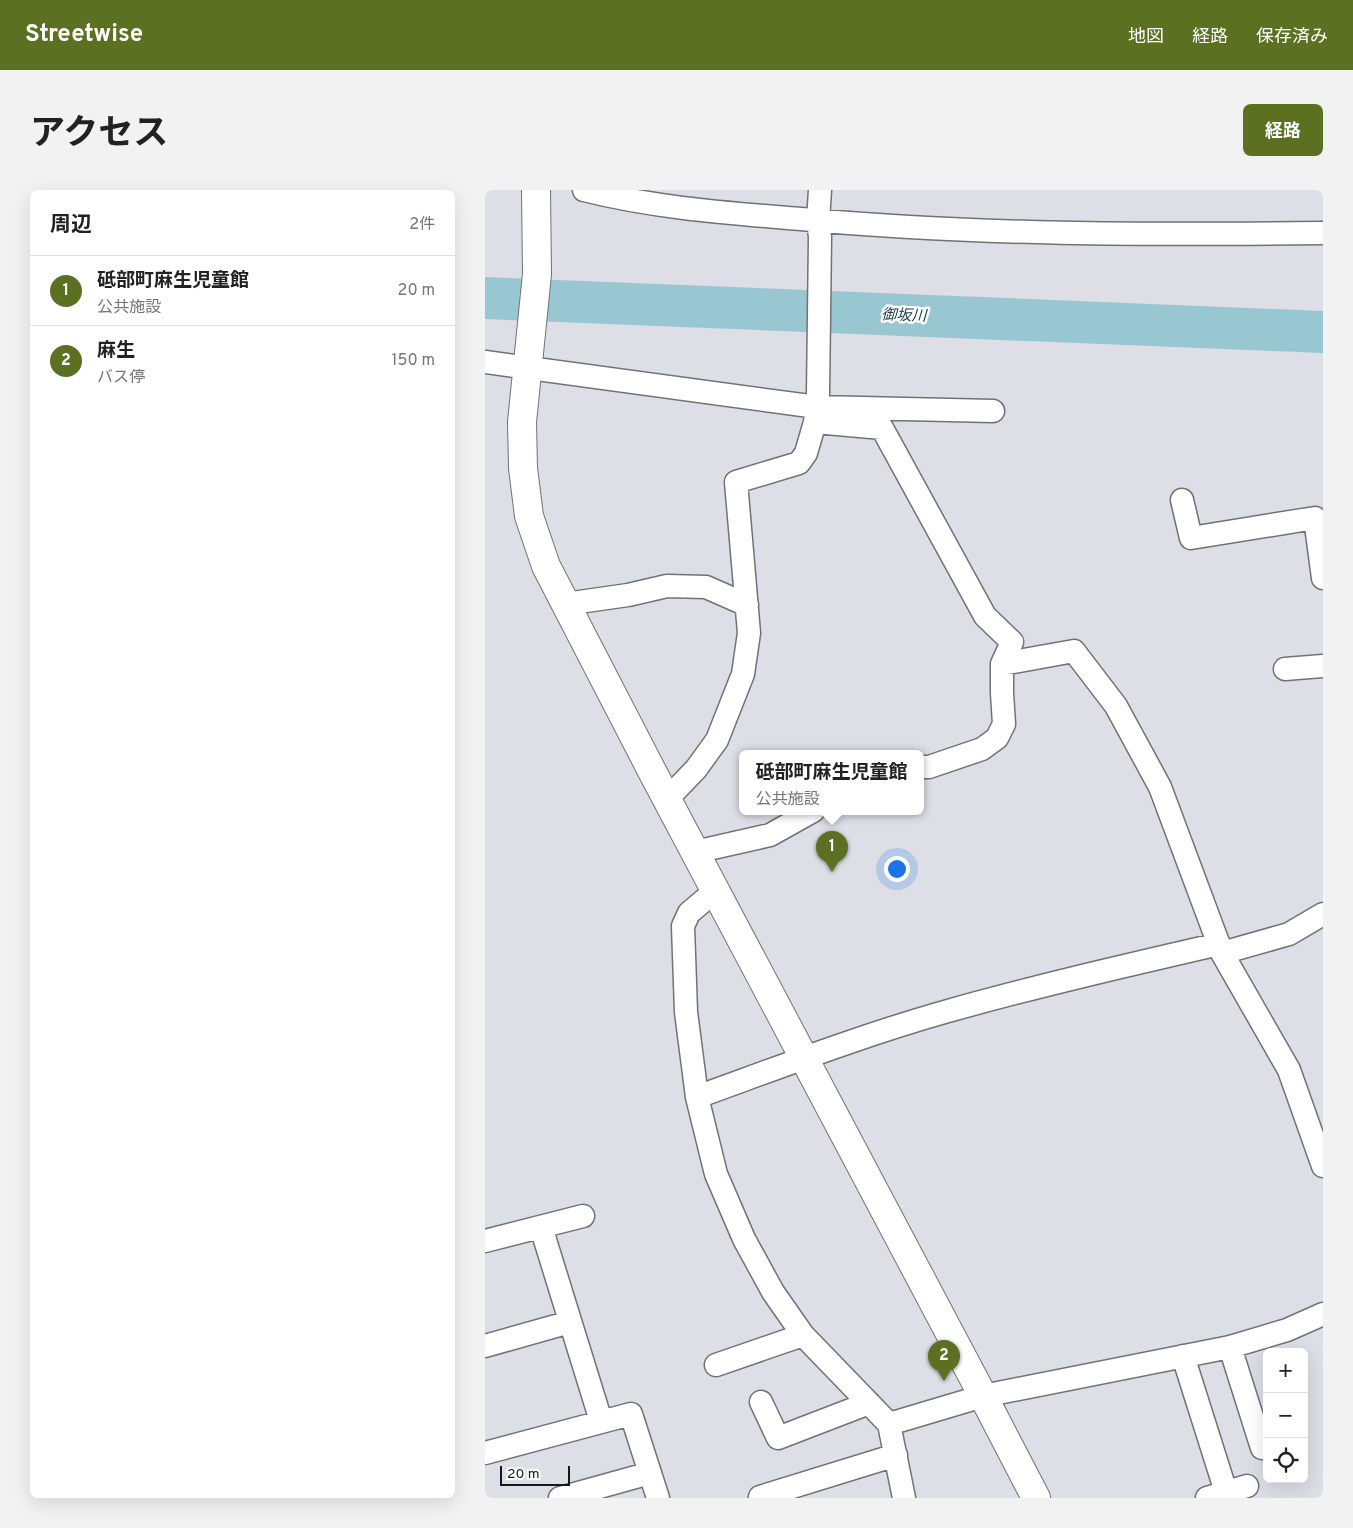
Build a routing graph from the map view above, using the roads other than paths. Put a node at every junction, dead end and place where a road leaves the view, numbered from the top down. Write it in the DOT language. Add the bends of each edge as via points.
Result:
graph roads {
  1 [pos="584,190"];
  2 [pos="820,190"];
  3 [pos="537,191"];
  4 [pos="819,229"];
  5 [pos="1323,233"];
  6 [pos="485,362"];
  7 [pos="527,365"];
  8 [pos="817,408"];
  9 [pos="993,411"];
  10 [pos="1182,500"];
  11 [pos="1323,578"];
  12 [pos="565,604"];
  13 [pos="747,606"];
  14 [pos="1002,664"];
  15 [pos="1323,666"];
  16 [pos="1285,669"];
  17 [pos="924,767"];
  18 [pos="667,800"];
  19 [pos="803,815"];
  20 [pos="695,852"];
  21 [pos="715,891"];
  22 [pos="1323,914"];
  23 [pos="1221,948"];
  24 [pos="804,1058"];
  25 [pos="697,1097"];
  26 [pos="1323,1166"];
  27 [pos="583,1216"];
  28 [pos="541,1227"];
  29 [pos="485,1241"];
  30 [pos="1323,1314"];
  31 [pos="570,1322"];
  32 [pos="803,1334"];
  33 [pos="485,1346"];
  34 [pos="1230,1347"];
  35 [pos="1183,1356"];
  36 [pos="716,1366"];
  37 [pos="983,1396"];
  38 [pos="761,1402"];
  39 [pos="869,1403"];
  40 [pos="601,1421"];
  41 [pos="889,1424"];
  42 [pos="1262,1448"];
  43 [pos="485,1454"];
  44 [pos="896,1455"];
  45 [pos="650,1473"];
  46 [pos="1247,1486"];
  47 [pos="1216,1495"];
  48 [pos="760,1497"];
  49 [pos="560,1498"];
  50 [pos="658,1498"];
  51 [pos="904,1498"];
  52 [pos="1036,1498"];
  1 -- 4 [label="street"];
  2 -- 4 [label="street"];
  3 -- 7 [label="street" via="537,274"];
  4 -- 5 [label="street" via="1186,235"];
  4 -- 8 [label="street"];
  6 -- 7 [label="street"];
  7 -- 8 [label="street"];
  7 -- 12 [label="street" via="522,422 529,516 546,566"];
  8 -- 9 [label="street"];
  8 -- 13 [label="street" via="806,453 799,462 735,482"];
  8 -- 14 [label="street" via="882,428 985,616 1012,642"];
  10 -- 11 [label="street" via="1191,538 1315,518"];
  12 -- 13 [label="street" via="667,586 706,587"];
  12 -- 18 [label="street"];
  13 -- 18 [label="street" via="749,633 743,674 730,710 717,740"];
  14 -- 17 [label="street" via="1004,724 997,738 982,749"];
  14 -- 23 [label="street" via="1074,652 1116,706 1160,787"];
  15 -- 16 [label="street"];
  18 -- 20 [label="street"];
  19 -- 20 [label="street" via="770,835"];
  20 -- 21 [label="street"];
  21 -- 24 [label="street"];
  21 -- 25 [label="street" via="689,913 683,926 686,1012"];
  22 -- 23 [label="street" via="1289,934"];
  23 -- 24 [label="street" via="1101,971 947,1012"];
  23 -- 26 [label="street" via="1289,1070"];
  24 -- 25 [label="street"];
  24 -- 37 [label="street"];
  25 -- 32 [label="street" via="716,1174 744,1239 773,1292"];
  27 -- 28 [label="street"];
  28 -- 29 [label="street"];
  28 -- 31 [label="street"];
  30 -- 34 [label="street" via="1287,1330"];
  31 -- 33 [label="street"];
  31 -- 40 [label="street"];
  32 -- 36 [label="street"];
  32 -- 39 [label="street"];
  34 -- 35 [label="street"];
  34 -- 42 [label="street"];
  35 -- 37 [label="street"];
  35 -- 47 [label="street"];
  37 -- 41 [label="street"];
  37 -- 52 [label="street"];
  38 -- 39 [label="street" via="778,1438"];
  39 -- 41 [label="street"];
  40 -- 43 [label="street"];
  40 -- 45 [label="street" via="631,1414"];
  41 -- 44 [label="street"];
  44 -- 48 [label="street"];
  44 -- 51 [label="street"];
  45 -- 49 [label="street"];
  45 -- 50 [label="street"];
  46 -- 47 [label="street"];
}
